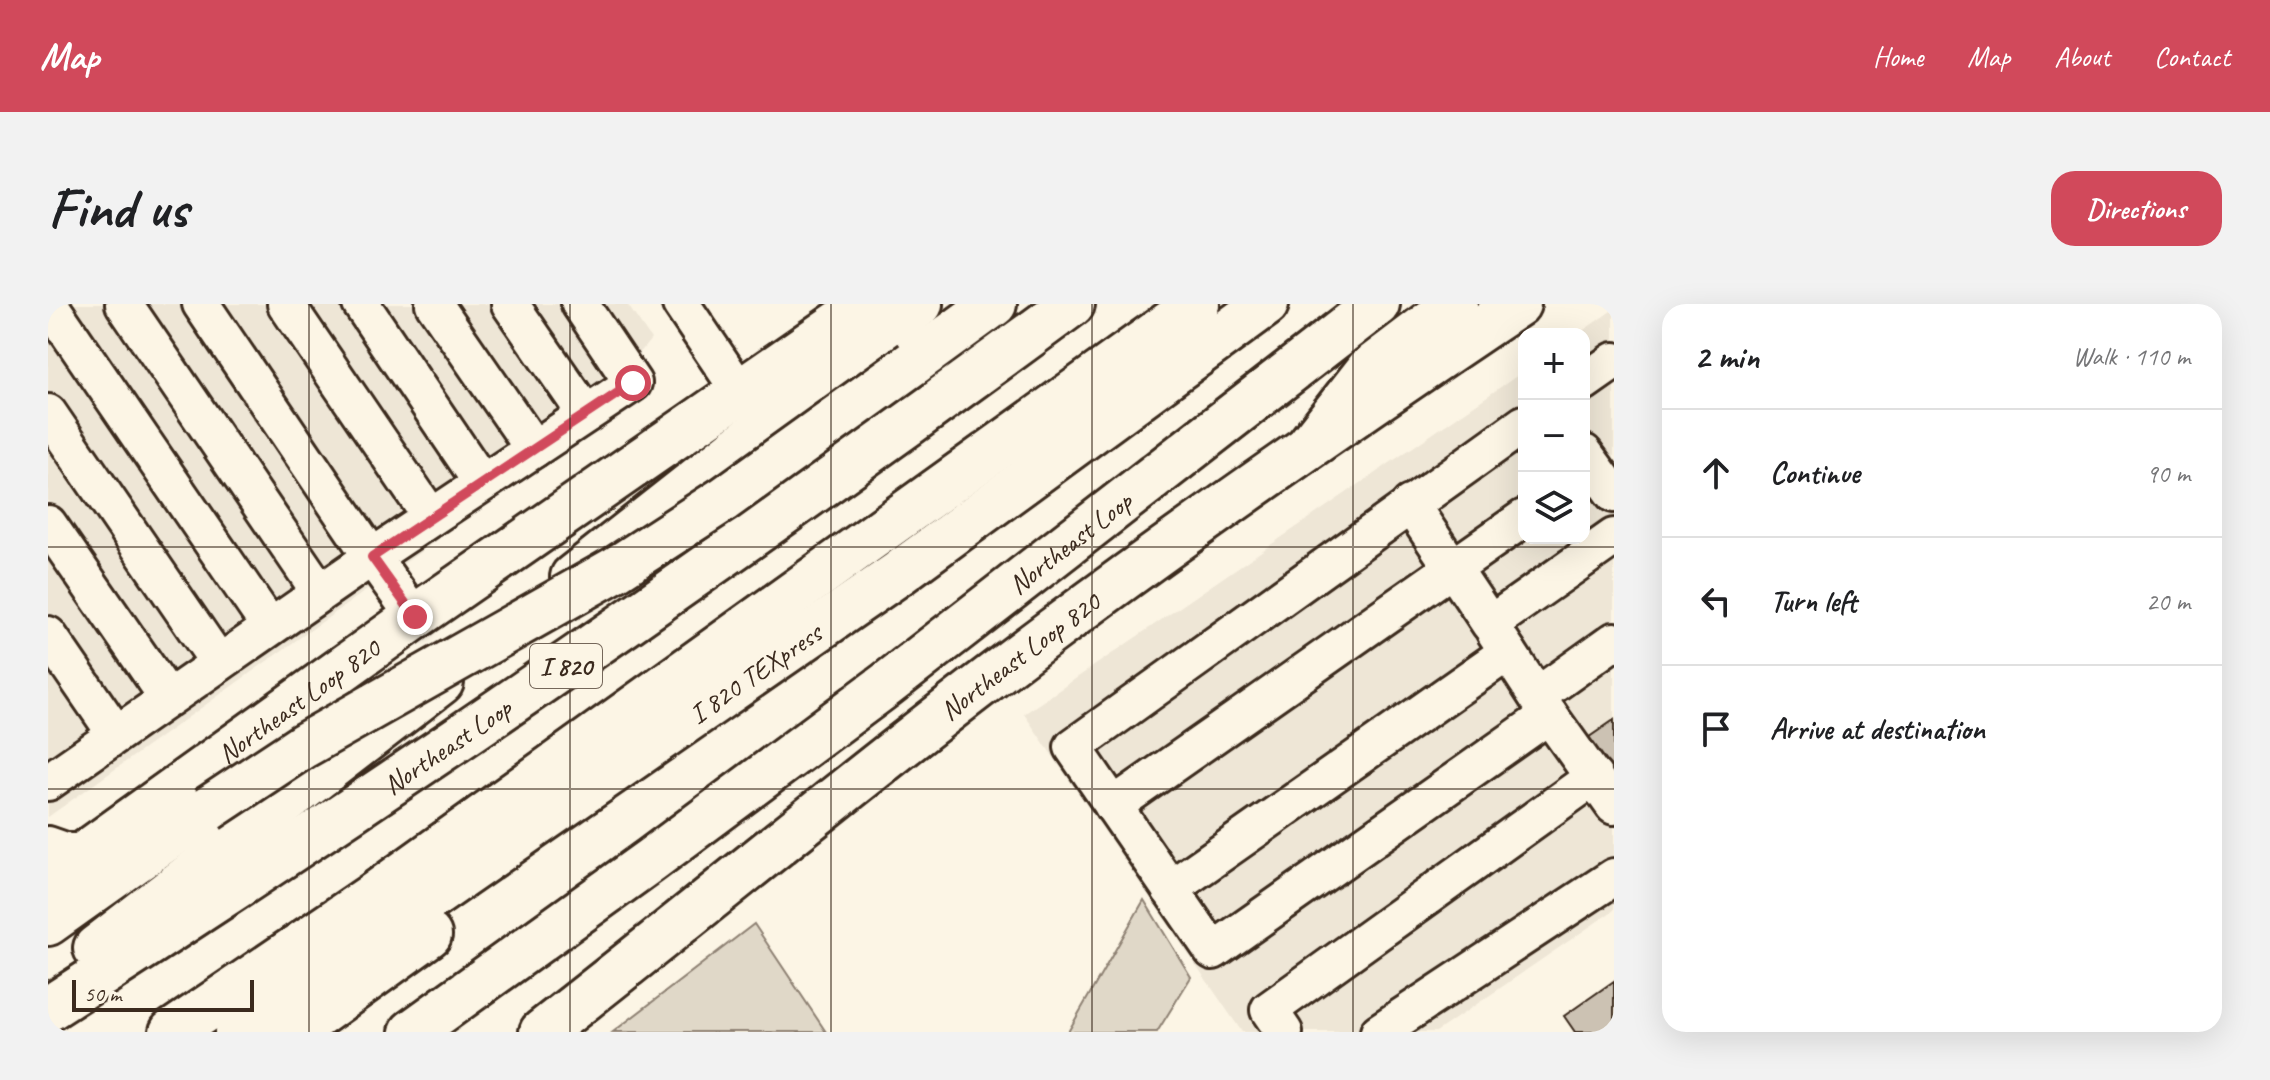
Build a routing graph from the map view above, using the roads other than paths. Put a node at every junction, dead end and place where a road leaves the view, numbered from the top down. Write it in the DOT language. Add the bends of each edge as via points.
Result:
graph roads {
  1 [pos="49,304"];
  2 [pos="124,304"];
  3 [pos="201,304"];
  4 [pos="286,304"];
  5 [pos="361,304"];
  6 [pos="434,304"];
  7 [pos="510,304"];
  8 [pos="580,304"];
  9 [pos="681,304"];
  10 [pos="867,304"];
  11 [pos="920,304"];
  12 [pos="994,304"];
  13 [pos="1072,304"];
  14 [pos="1197,304"];
  15 [pos="1266,304"];
  16 [pos="1377,304"];
  17 [pos="1455,304"];
  18 [pos="1518,304"];
  19 [pos="1614,361"];
  20 [pos="1590,378"];
  21 [pos="741,393"];
  22 [pos="48,413"];
  23 [pos="586,414"];
  24 [pos="1518,428"];
  25 [pos="1310,444"];
  26 [pos="534,449"];
  27 [pos="482,483"];
  28 [pos="1410,504"];
  29 [pos="431,517"];
  30 [pos="1518,522"];
  31 [pos="48,524"];
  32 [pos="1614,537"];
  33 [pos="372,557"];
  34 [pos="1452,569"];
  35 [pos="320,592"];
  36 [pos="415,617"];
  37 [pos="270,627"];
  38 [pos="48,635"];
  39 [pos="1499,638"];
  40 [pos="1614,641"];
  41 [pos="219,663"];
  42 [pos="757,672"];
  43 [pos="168,698"];
  44 [pos="1543,705"];
  45 [pos="116,734"];
  46 [pos="54,764"];
  47 [pos="1604,791"];
  48 [pos="1113,806"];
  49 [pos="67,849"];
  50 [pos="1614,877"];
  51 [pos="48,880"];
  52 [pos="1170,889"];
  53 [pos="48,923"];
  54 [pos="48,992"];
  55 [pos="48,1009"];
  56 [pos="175,1027"];
  57 [pos="237,1032"];
  58 [pos="294,1032"];
  59 [pos="412,1032"];
  60 [pos="542,1032"];
  61 [pos="1284,1032"];
  62 [pos="1379,1032"];
  1 -- 37 [label="street"];
  2 -- 35 [label="street"];
  3 -- 33 [label="street"];
  4 -- 29 [label="street"];
  5 -- 27 [label="street"];
  6 -- 26 [label="street"];
  7 -- 23 [label="street"];
  8 -- 23 [label="street" via="633,383"];
  9 -- 21 [label="street"];
  10 -- 21 [label="main road, Northeast Loop 820"];
  11 -- 54 [label="main road" via="301,793 103,942"];
  12 -- 53 [label="main road, bridge" via="724,499 616,569 303,746"];
  13 -- 55 [label="main road, Northeast Loop / I 820" via="548,678"];
  14 -- 56 [label="main road, I 820 TEXpress" via="371,897"];
  15 -- 42 [label="main road, I 820 TEXpress"];
  16 -- 59 [label="main road, Northeast Loop" via="886,685"];
  17 -- 25 [label="main road" via="1368,370"];
  18 -- 25 [label="main road, Northeast Loop 820"];
  19 -- 20 [label="street"];
  21 -- 36 [label="main road, Northeast Loop 820"];
  22 -- 41 [label="street"];
  23 -- 26 [label="street"];
  24 -- 28 [label="street"];
  25 -- 60 [label="main road, Northeast Loop 820" via="1051,632 781,839"];
  26 -- 27 [label="street"];
  27 -- 29 [label="street"];
  28 -- 34 [label="street"];
  28 -- 48 [label="street" via="1073,747"];
  29 -- 33 [label="street"];
  30 -- 34 [label="street"];
  31 -- 43 [label="street"];
  32 -- 39 [label="street"];
  33 -- 35 [label="street"];
  33 -- 36 [label="street"];
  34 -- 39 [label="street"];
  34 -- 48 [label="street"];
  35 -- 37 [label="street"];
  36 -- 49 [label="main road, Northeast Loop 820"];
  37 -- 41 [label="street"];
  38 -- 45 [label="street"];
  39 -- 44 [label="street"];
  39 -- 52 [label="street"];
  40 -- 44 [label="street"];
  41 -- 43 [label="street"];
  42 -- 57 [label="main road, I 820 TEXpress"];
  42 -- 58 [label="main road" via="712,732"];
  43 -- 45 [label="street"];
  44 -- 47 [label="street"];
  44 -- 52 [label="street" via="1213,951"];
  45 -- 46 [label="street"];
  47 -- 61 [label="street" via="1269,1010"];
  48 -- 52 [label="street"];
  49 -- 51 [label="main road, Northeast Loop 820"];
  50 -- 62 [label="street"];
}
